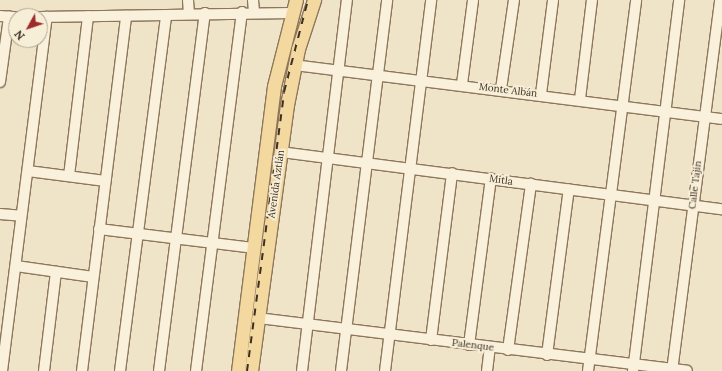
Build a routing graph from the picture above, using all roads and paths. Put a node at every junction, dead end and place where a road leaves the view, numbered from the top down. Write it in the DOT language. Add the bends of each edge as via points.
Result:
graph roads {
  1 [pos="188,0"];
  2 [pos="253,0"];
  3 [pos="296,0"];
  4 [pos="314,0"];
  5 [pos="347,0"];
  6 [pos="387,0"];
  7 [pos="431,0"];
  8 [pos="473,0"];
  9 [pos="514,0"];
  10 [pos="553,0"];
  11 [pos="592,0"];
  12 [pos="636,0"];
  13 [pos="679,0"];
  14 [pos="720,0"];
  15 [pos="242,12"];
  16 [pos="254,12"];
  17 [pos="205,13"];
  18 [pos="292,13"];
  19 [pos="189,14"];
  20 [pos="166,15"];
  21 [pos="88,16"];
  22 [pos="126,16"];
  23 [pos="8,17"];
  24 [pos="48,17"];
  25 [pos="41,48"];
  26 [pos="294,65"];
  27 [pos="338,70"];
  28 [pos="376,74"];
  29 [pos="420,80"];
  30 [pos="0,82"];
  31 [pos="462,84"];
  32 [pos="501,89"];
  33 [pos="541,94"];
  34 [pos="580,99"];
  35 [pos="621,106"];
  36 [pos="665,111"];
  37 [pos="703,116"];
  38 [pos="722,119"];
  39 [pos="281,152"];
  40 [pos="327,157"];
  41 [pos="366,162"];
  42 [pos="408,168"];
  43 [pos="28,171"];
  44 [pos="452,173"];
  45 [pos="69,176"];
  46 [pos="491,178"];
  47 [pos="105,181"];
  48 [pos="531,184"];
  49 [pos="569,189"];
  50 [pos="610,194"];
  51 [pos="654,200"];
  52 [pos="692,205"];
  53 [pos="722,209"];
  54 [pos="0,214"];
  55 [pos="21,216"];
  56 [pos="99,229"];
  57 [pos="137,233"];
  58 [pos="175,237"];
  59 [pos="214,243"];
  60 [pos="253,248"];
  61 [pos="16,266"];
  62 [pos="56,272"];
  63 [pos="93,277"];
  64 [pos="258,318"];
  65 [pos="308,324"];
  66 [pos="346,328"];
  67 [pos="389,334"];
  68 [pos="431,340"];
  69 [pos="469,345"];
  70 [pos="490,348"];
  71 [pos="508,350"];
  72 [pos="547,355"];
  73 [pos="590,360"];
  74 [pos="633,368"];
  75 [pos="672,370"];
  76 [pos="2,371"];
  77 [pos="44,371"];
  78 [pos="82,371"];
  79 [pos="120,371"];
  80 [pos="159,371"];
  81 [pos="196,371"];
  82 [pos="238,371"];
  83 [pos="251,371"];
  84 [pos="302,371"];
  85 [pos="341,371"];
  86 [pos="385,371"];
  87 [pos="487,371"];
  88 [pos="588,371"];
  89 [pos="687,371"];
  1 -- 19 [label="street"];
  2 -- 16 [label="street"];
  3 -- 18 [label="main road, Avenida Aztlán"];
  4 -- 26 [label="main road, Avenida Aztlán"];
  5 -- 27 [label="street"];
  6 -- 28 [label="street"];
  7 -- 29 [label="street"];
  8 -- 31 [label="street"];
  9 -- 32 [label="street"];
  10 -- 33 [label="street"];
  11 -- 34 [label="street"];
  12 -- 35 [label="street"];
  13 -- 36 [label="street"];
  14 -- 37 [label="street, Calle Tajín"];
  15 -- 16 [label="street"];
  15 -- 17 [label="street"];
  15 -- 59 [label="street"];
  16 -- 18 [label="street"];
  17 -- 19 [label="street"];
  17 -- 58 [label="street"];
  18 -- 60 [label="main road, Avenida Aztlán" via="274,86"];
  19 -- 20 [label="street"];
  20 -- 22 [label="street"];
  20 -- 57 [label="street"];
  21 -- 22 [label="street"];
  21 -- 24 [label="street"];
  21 -- 45 [label="street"];
  22 -- 47 [label="street"];
  23 -- 30 [label="street"];
  25 -- 43 [label="street"];
  26 -- 27 [label="street, Monte Albán"];
  26 -- 39 [label="main road, Avenida Aztlán"];
  27 -- 28 [label="street, Monte Albán"];
  27 -- 40 [label="street"];
  28 -- 29 [label="street, Monte Albán"];
  28 -- 41 [label="street"];
  29 -- 31 [label="street, Monte Albán"];
  29 -- 42 [label="street"];
  31 -- 32 [label="street, Monte Albán"];
  32 -- 33 [label="street, Monte Albán"];
  33 -- 34 [label="street, Monte Albán"];
  34 -- 35 [label="street, Monte Albán"];
  35 -- 36 [label="street, Monte Albán"];
  35 -- 50 [label="street"];
  36 -- 37 [label="street, Monte Albán"];
  36 -- 51 [label="street"];
  37 -- 38 [label="street, Monte Albán"];
  37 -- 52 [label="street, Calle Tajín"];
  39 -- 40 [label="street, Mitla"];
  39 -- 64 [label="main road, Avenida Aztlán"];
  40 -- 41 [label="street, Mitla"];
  40 -- 65 [label="street"];
  41 -- 42 [label="street, Mitla"];
  41 -- 66 [label="street"];
  42 -- 44 [label="street, Mitla"];
  42 -- 67 [label="street"];
  43 -- 45 [label="street"];
  43 -- 55 [label="street"];
  44 -- 46 [label="street, Mitla"];
  44 -- 68 [label="street"];
  45 -- 47 [label="street"];
  46 -- 48 [label="street, Mitla"];
  46 -- 69 [label="street"];
  47 -- 56 [label="street"];
  48 -- 49 [label="street, Mitla"];
  48 -- 71 [label="street"];
  49 -- 50 [label="street, Mitla"];
  49 -- 72 [label="street"];
  50 -- 51 [label="street, Mitla"];
  50 -- 73 [label="street"];
  51 -- 52 [label="street, Mitla"];
  51 -- 74 [label="street"];
  52 -- 53 [label="street, Mitla"];
  52 -- 75 [label="street, Calle Tajín"];
  54 -- 55 [label="street"];
  55 -- 61 [label="street"];
  56 -- 57 [label="street"];
  56 -- 63 [label="street"];
  57 -- 58 [label="street"];
  57 -- 79 [label="street"];
  58 -- 59 [label="street"];
  58 -- 80 [label="street"];
  59 -- 60 [label="street"];
  59 -- 81 [label="street"];
  60 -- 82 [label="main road, Avenida Aztlán"];
  61 -- 62 [label="street"];
  61 -- 76 [label="street"];
  62 -- 63 [label="street"];
  62 -- 77 [label="street"];
  63 -- 78 [label="street"];
  64 -- 65 [label="street, Palenque"];
  64 -- 83 [label="main road, Avenida Aztlán"];
  65 -- 66 [label="street, Palenque"];
  65 -- 84 [label="street"];
  66 -- 67 [label="street, Palenque"];
  66 -- 85 [label="street"];
  67 -- 68 [label="street, Palenque"];
  67 -- 86 [label="street"];
  68 -- 69 [label="street, Palenque"];
  69 -- 70 [label="street, Palenque"];
  70 -- 71 [label="street, Palenque"];
  70 -- 87 [label="street"];
  71 -- 72 [label="street, Palenque"];
  72 -- 73 [label="street, Palenque"];
  73 -- 74 [label="street, Palenque"];
  73 -- 88 [label="street"];
  74 -- 75 [label="street, Palenque"];
  75 -- 89 [label="street, Palenque"];
}
